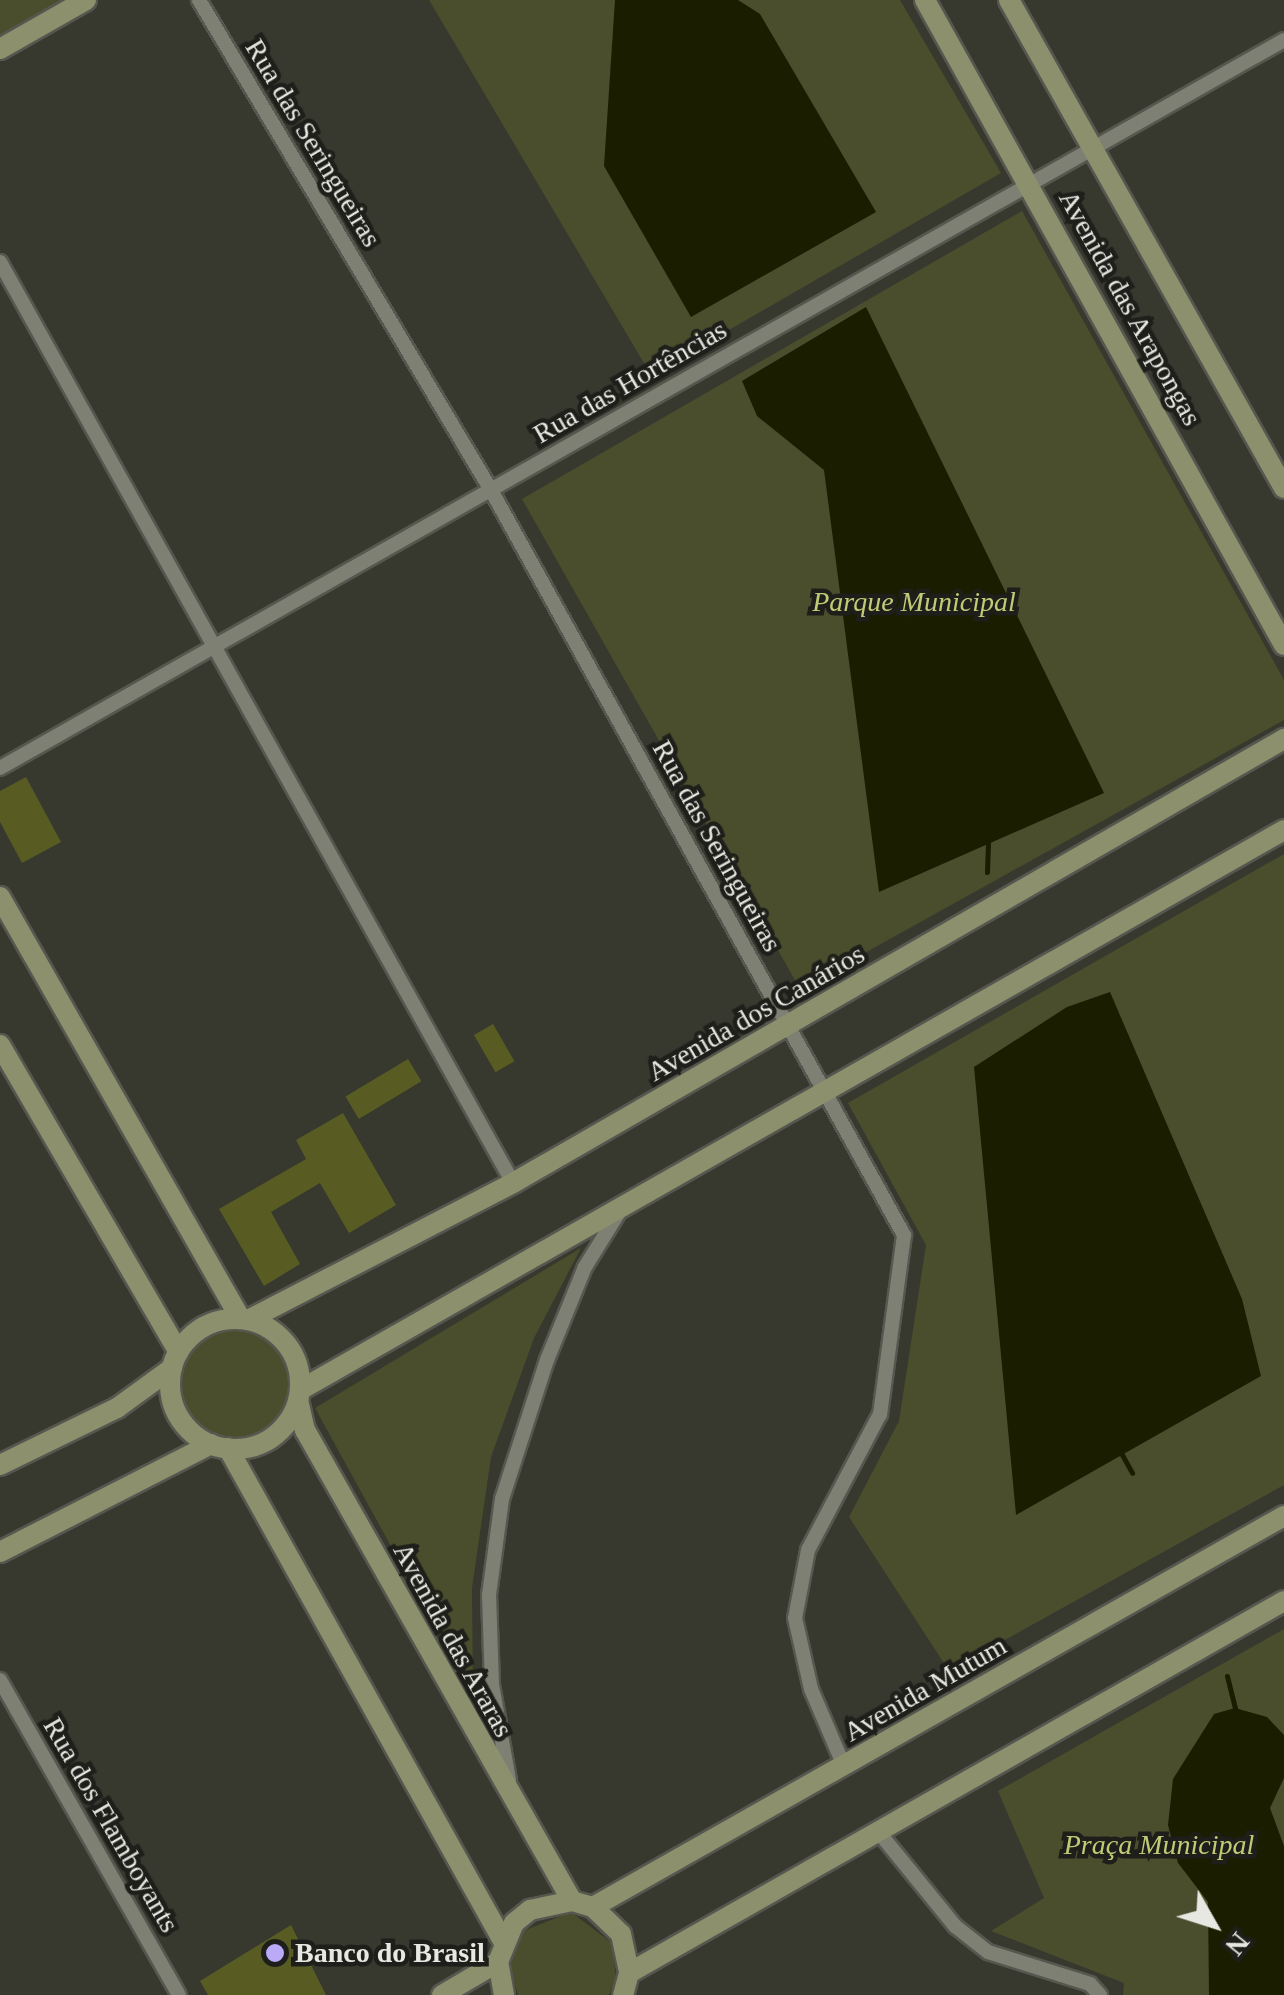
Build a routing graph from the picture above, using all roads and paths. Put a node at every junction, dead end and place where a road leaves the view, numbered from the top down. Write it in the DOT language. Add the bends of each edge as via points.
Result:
graph roads {
  1 [pos="86,0"];
  2 [pos="199,0"];
  3 [pos="925,0"];
  4 [pos="1009,0"];
  5 [pos="1284,40"];
  6 [pos="0,49"];
  7 [pos="1094,148"];
  8 [pos="1030,183"];
  9 [pos="0,262"];
  10 [pos="1284,488"];
  11 [pos="490,490"];
  12 [pos="1284,645"];
  13 [pos="216,646"];
  14 [pos="1284,739"];
  15 [pos="0,768"];
  16 [pos="1284,830"];
  17 [pos="0,896"];
  18 [pos="789,1027"];
  19 [pos="0,1045"];
  20 [pos="825,1094"];
  21 [pos="513,1183"];
  22 [pos="623,1207"];
  23 [pos="244,1319"];
  24 [pos="175,1360"];
  25 [pos="299,1395"];
  26 [pos="219,1446"];
  27 [pos="0,1465"];
  28 [pos="1284,1516"];
  29 [pos="0,1552"];
  30 [pos="1284,1601"];
  31 [pos="0,1680"];
  32 [pos="844,1766"];
  33 [pos="514,1806"];
  34 [pos="876,1830"];
  35 [pos="582,1904"];
  36 [pos="500,1952"];
  37 [pos="629,1974"];
  38 [pos="179,1995"];
  39 [pos="442,1995"];
  40 [pos="504,1995"];
  41 [pos="623,1995"];
  42 [pos="1100,1995"];
  1 -- 6 [label="street"];
  2 -- 11 [label="street, Rua das Seringueiras"];
  3 -- 8 [label="street, Avenida das Arapongas"];
  4 -- 7 [label="street, Avenida das Arapongas"];
  5 -- 7 [label="street, Rua das Hortências"];
  7 -- 8 [label="street, Rua das Hortências"];
  7 -- 10 [label="street, Avenida das Arapongas"];
  8 -- 11 [label="street, Rua das Hortências"];
  8 -- 12 [label="street, Avenida das Arapongas"];
  9 -- 13 [label="street"];
  11 -- 13 [label="street, Rua das Hortências"];
  11 -- 18 [label="street, Rua das Seringueiras"];
  13 -- 15 [label="street, Rua das Hortências"];
  13 -- 21 [label="street"];
  14 -- 18 [label="street, Avenida dos Canários"];
  16 -- 20 [label="street"];
  17 -- 23 [label="street"];
  18 -- 20 [label="street, Rua das Seringueiras"];
  18 -- 21 [label="street, Avenida dos Canários"];
  19 -- 24 [label="street"];
  20 -- 22 [label="street"];
  20 -- 32 [label="street, Rua das Seringueiras" via="904,1235 880,1414 808,1550 795,1618 810,1689"];
  21 -- 23 [label="street, Avenida dos Canários"];
  22 -- 25 [label="street"];
  22 -- 33 [label="street" via="585,1267 502,1499 489,1596 492,1685"];
  23 -- 24 [label="street" via="215,1322"];
  23 -- 25 [label="street" via="288,1344"];
  24 -- 26 [label="street" via="177,1413"];
  24 -- 27 [label="street" via="117,1408"];
  25 -- 26 [label="street" via="272,1437"];
  25 -- 33 [label="street, Avenida das Araras" via="305,1430"];
  26 -- 29 [label="street"];
  26 -- 36 [label="street"];
  28 -- 32 [label="street, Avenida Mutum"];
  30 -- 34 [label="street"];
  31 -- 38 [label="street, Rua dos Flamboyants"];
  32 -- 35 [label="street, Avenida Mutum"];
  33 -- 35 [label="street, Avenida das Araras"];
  34 -- 37 [label="street"];
  34 -- 42 [label="street" via="954,1926 988,1952 1090,1984"];
  35 -- 36 [label="street, Avenida Mutum" via="530,1910"];
  35 -- 37 [label="street, Avenida das Araras" via="621,1934"];
  36 -- 39 [label="street"];
  36 -- 40 [label="street"];
  37 -- 41 [label="street"];
}
